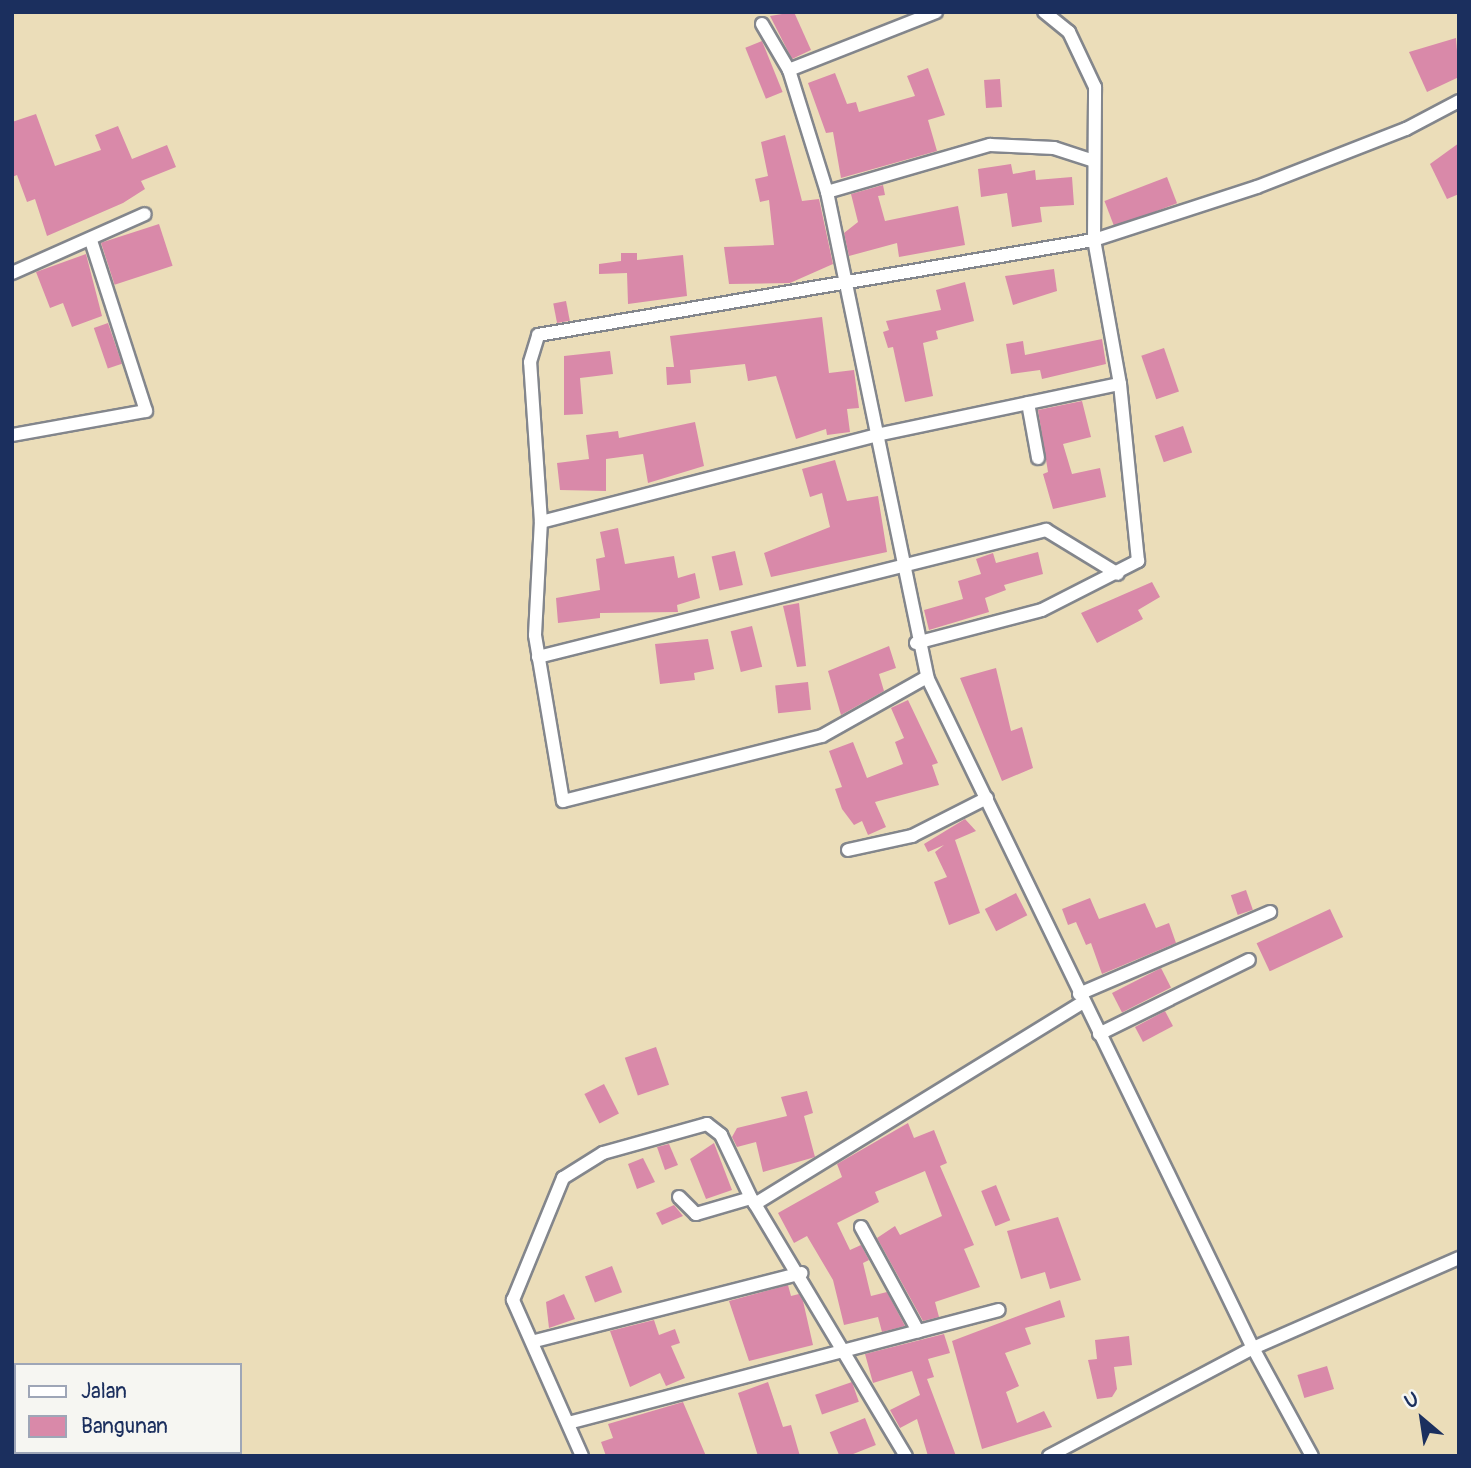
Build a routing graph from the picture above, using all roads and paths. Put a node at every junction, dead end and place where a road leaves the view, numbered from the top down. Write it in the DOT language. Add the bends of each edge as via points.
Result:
graph roads {
  1 [pos="936,12"];
  2 [pos="1044,12"];
  3 [pos="762,24"];
  4 [pos="789,71"];
  5 [pos="1459,101"];
  6 [pos="1092,160"];
  7 [pos="827,192"];
  8 [pos="145,214"];
  9 [pos="1094,240"];
  10 [pos="91,241"];
  11 [pos="12,273"];
  12 [pos="850,284"];
  13 [pos="1120,384"];
  14 [pos="1028,403"];
  15 [pos="12,435"];
  16 [pos="877,435"];
  17 [pos="1038,458"];
  18 [pos="541,522"];
  19 [pos="901,568"];
  20 [pos="1118,575"];
  21 [pos="916,643"];
  22 [pos="538,657"];
  23 [pos="927,677"];
  24 [pos="987,798"];
  25 [pos="848,850"];
  26 [pos="1270,912"];
  27 [pos="1249,960"];
  28 [pos="1081,998"];
  29 [pos="1099,1034"];
  30 [pos="679,1197"];
  31 [pos="753,1201"];
  32 [pos="861,1227"];
  33 [pos="1459,1258"];
  34 [pos="800,1273"];
  35 [pos="999,1310"];
  36 [pos="918,1331"];
  37 [pos="536,1341"];
  38 [pos="1253,1348"];
  39 [pos="843,1349"];
  40 [pos="572,1422"];
  41 [pos="582,1456"];
  42 [pos="906,1456"];
  43 [pos="1049,1456"];
  44 [pos="1312,1456"];
  1 -- 4 [label="street"];
  2 -- 6 [label="street" via="1069,32 1088,64 1095,87"];
  3 -- 4 [label="street"];
  4 -- 7 [label="street"];
  5 -- 9 [label="street" via="1406,129 1269,182"];
  6 -- 7 [label="street" via="1054,148 990,145"];
  6 -- 9 [label="street"];
  7 -- 12 [label="street"];
  8 -- 10 [label="street"];
  9 -- 12 [label="street"];
  9 -- 13 [label="street"];
  10 -- 11 [label="street"];
  10 -- 15 [label="street" via="146,411"];
  12 -- 16 [label="street"];
  12 -- 18 [label="street" via="538,335 530,362"];
  13 -- 14 [label="street"];
  13 -- 20 [label="street" via="1138,561"];
  14 -- 16 [label="street"];
  14 -- 17 [label="street"];
  16 -- 18 [label="street"];
  16 -- 19 [label="street"];
  18 -- 22 [label="street"];
  19 -- 20 [label="street" via="1046,530"];
  19 -- 21 [label="street"];
  19 -- 22 [label="street"];
  20 -- 21 [label="street" via="1042,610"];
  21 -- 23 [label="street"];
  22 -- 23 [label="street" via="561,798 568,802 822,736"];
  23 -- 24 [label="street"];
  24 -- 25 [label="street" via="912,836"];
  24 -- 28 [label="street"];
  26 -- 28 [label="street"];
  27 -- 29 [label="street"];
  28 -- 29 [label="street"];
  28 -- 31 [label="street"];
  29 -- 38 [label="street"];
  30 -- 31 [label="street" via="690,1212 700,1214"];
  31 -- 34 [label="street"];
  31 -- 37 [label="street" via="721,1135 707,1124 603,1153 572,1169 513,1291"];
  32 -- 36 [label="street"];
  33 -- 38 [label="street"];
  34 -- 37 [label="street"];
  34 -- 39 [label="street"];
  35 -- 36 [label="street"];
  36 -- 39 [label="street"];
  37 -- 40 [label="street"];
  38 -- 43 [label="street"];
  38 -- 44 [label="street"];
  39 -- 40 [label="street"];
  39 -- 42 [label="street"];
  40 -- 41 [label="street"];
}
